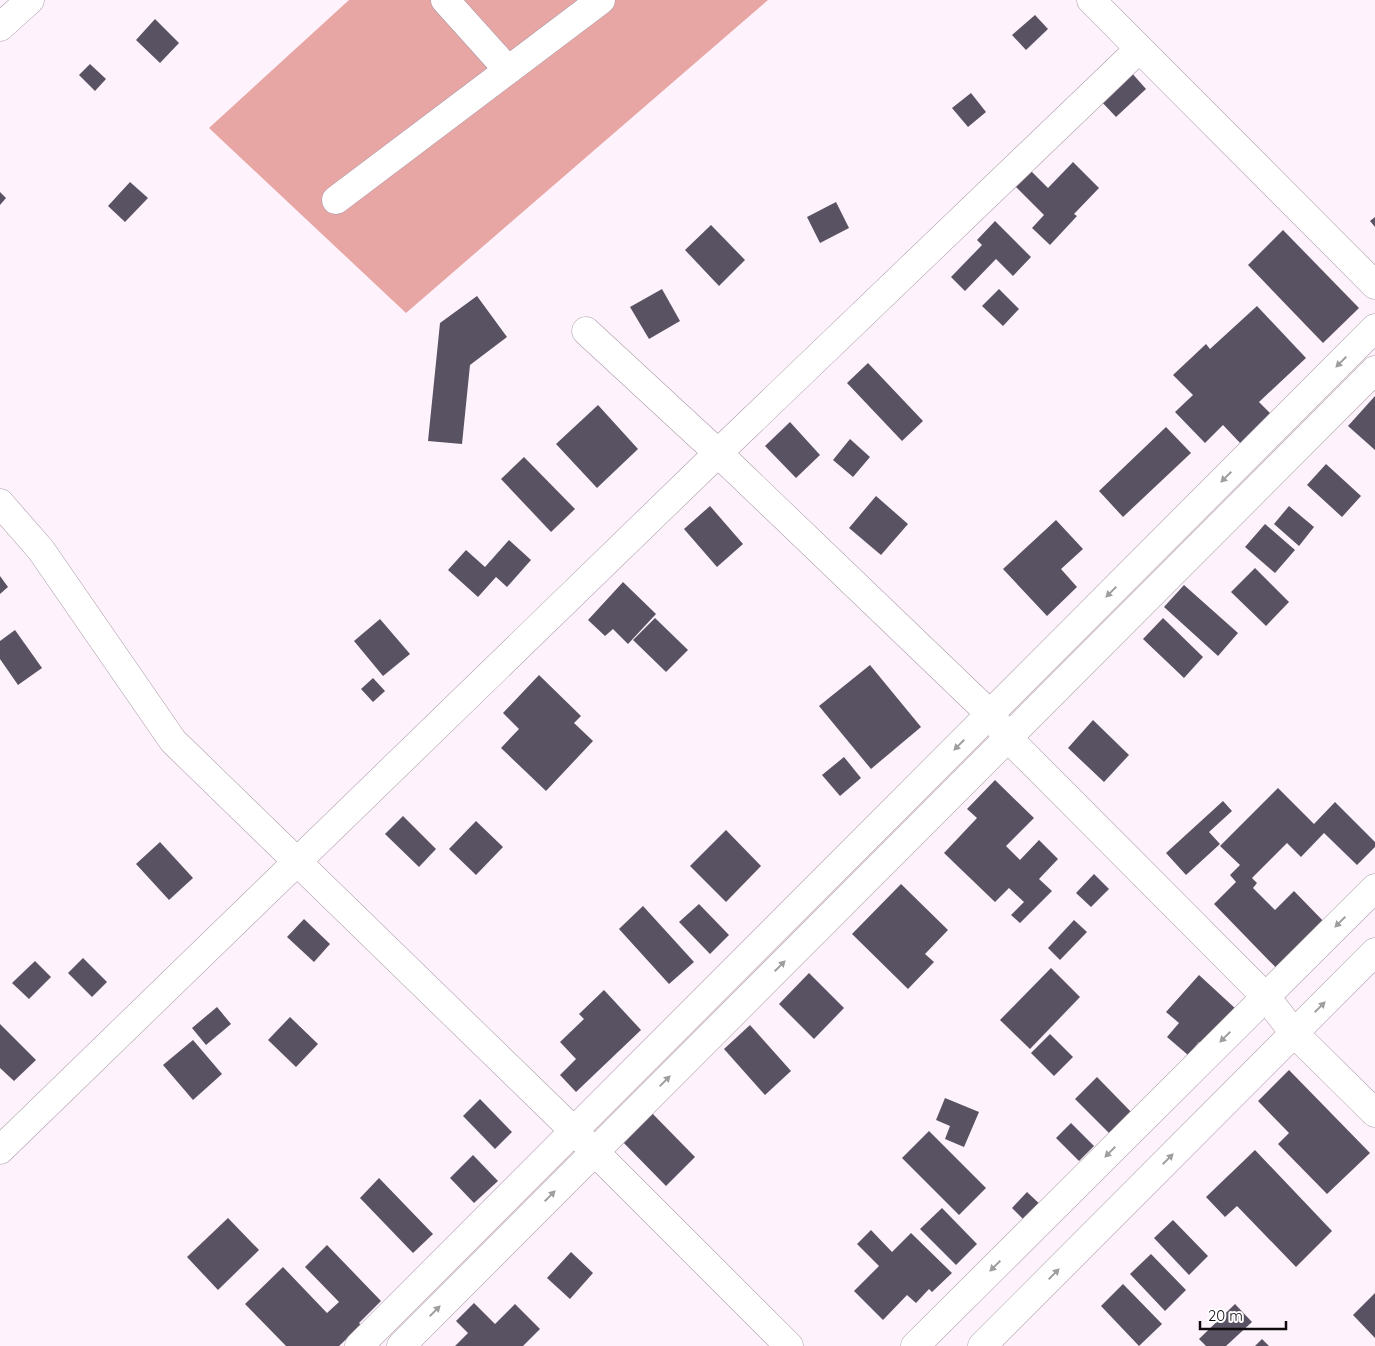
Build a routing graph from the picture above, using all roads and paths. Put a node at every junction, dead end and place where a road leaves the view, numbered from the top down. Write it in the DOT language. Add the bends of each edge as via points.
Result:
graph roads {
  1 [pos="30,0"];
  2 [pos="445,0"];
  3 [pos="601,0"];
  4 [pos="1091,0"];
  5 [pos="0,27"];
  6 [pos="1139,48"];
  7 [pos="508,70"];
  8 [pos="336,200"];
  9 [pos="1375,285"];
  10 [pos="1375,328"];
  11 [pos="586,331"];
  12 [pos="1375,370"];
  13 [pos="718,453"];
  14 [pos="0,504"];
  15 [pos="990,714"];
  16 [pos="1008,738"];
  17 [pos="297,861"];
  18 [pos="1375,888"];
  19 [pos="1375,952"];
  20 [pos="1266,997"];
  21 [pos="1294,1033"];
  22 [pos="1375,1113"];
  23 [pos="574,1131"];
  24 [pos="0,1150"];
  25 [pos="594,1153"];
  26 [pos="359,1346"];
  27 [pos="401,1346"];
  28 [pos="788,1346"];
  29 [pos="915,1346"];
  30 [pos="982,1346"];
  1 -- 5 [label="street"];
  2 -- 7 [label="street"];
  3 -- 7 [label="street"];
  4 -- 6 [label="street"];
  6 -- 9 [label="street"];
  6 -- 13 [label="street"];
  7 -- 8 [label="street"];
  10 -- 15 [label="street, one-way"];
  11 -- 13 [label="street"];
  12 -- 16 [label="street"];
  13 -- 15 [label="street"];
  13 -- 17 [label="street"];
  14 -- 17 [label="street" via="41,550 173,742"];
  15 -- 16 [label="street"];
  15 -- 23 [label="street, one-way"];
  16 -- 20 [label="street"];
  25 -- 16 [label="street, one-way"];
  17 -- 23 [label="street"];
  17 -- 24 [label="street"];
  18 -- 20 [label="street, one-way"];
  21 -- 19 [label="street, one-way"];
  20 -- 21 [label="street"];
  20 -- 29 [label="street, one-way"];
  21 -- 22 [label="street"];
  30 -- 21 [label="street, one-way"];
  23 -- 25 [label="street"];
  23 -- 26 [label="street"];
  27 -- 25 [label="street, one-way"];
  25 -- 28 [label="street"];
}
